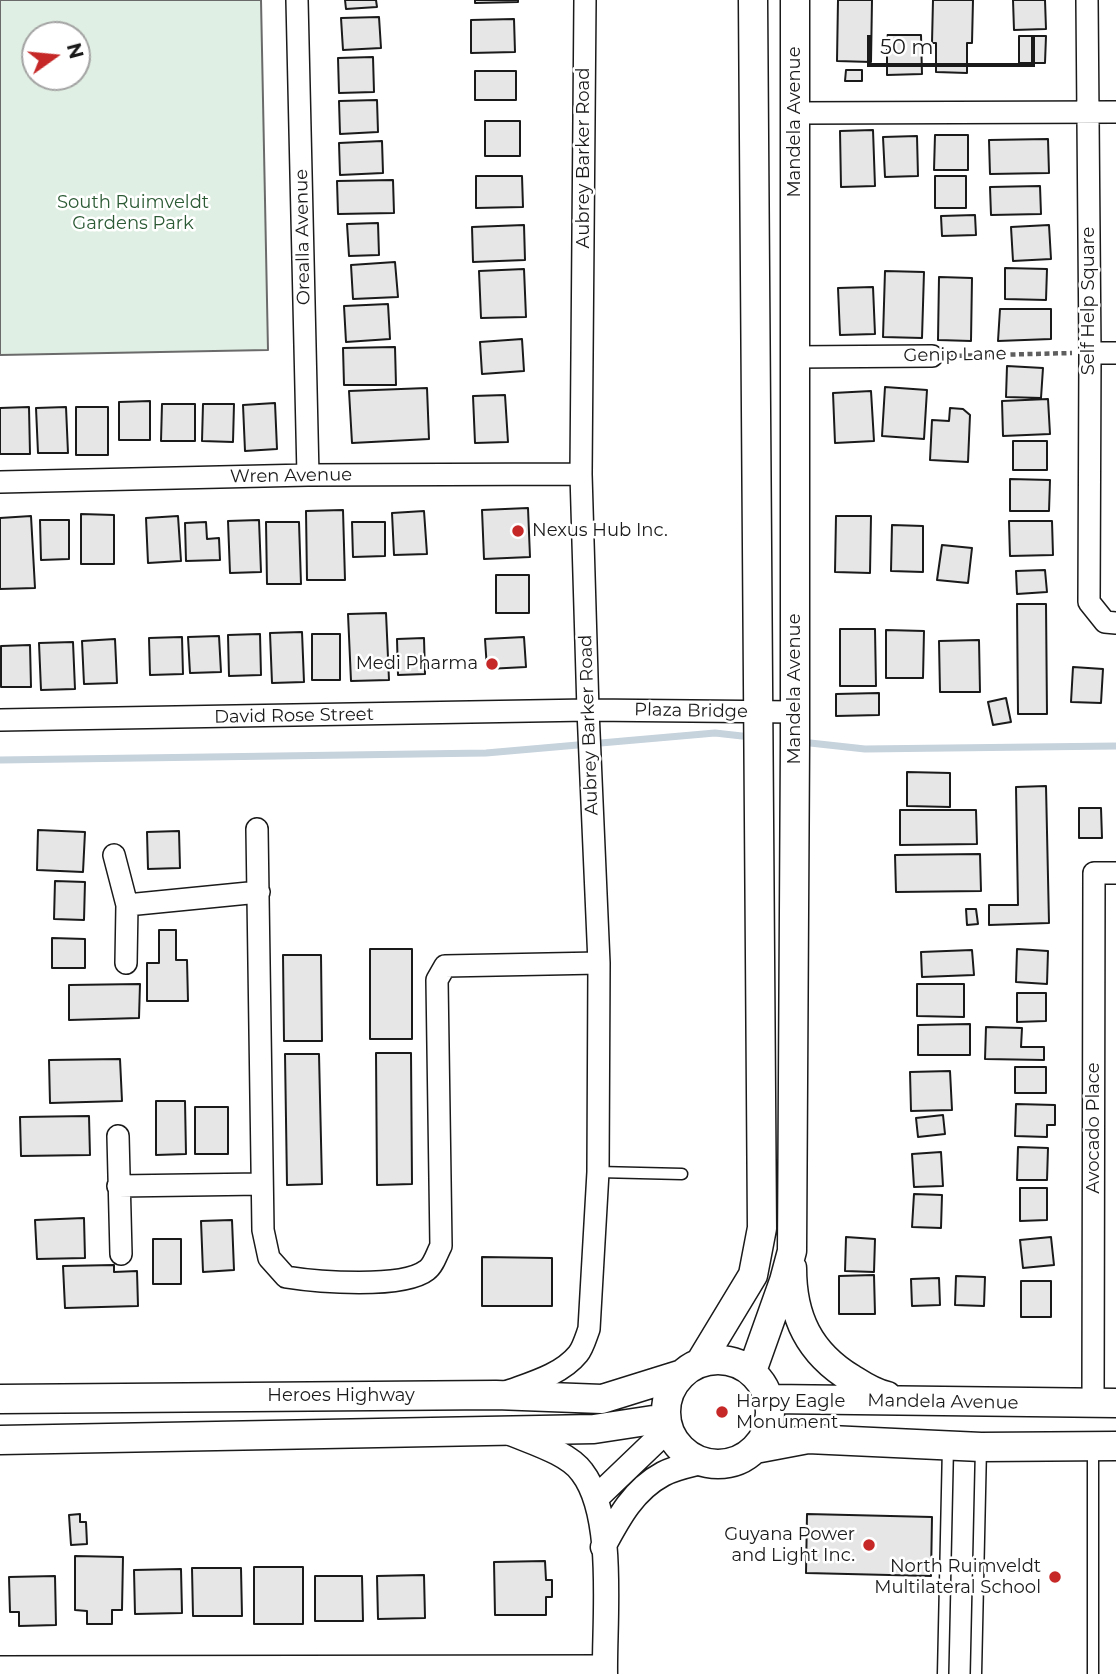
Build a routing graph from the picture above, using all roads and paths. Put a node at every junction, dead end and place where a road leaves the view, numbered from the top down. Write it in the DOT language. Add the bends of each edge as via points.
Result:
graph roads {
  1 [pos="297,0"];
  2 [pos="585,0"];
  3 [pos="753,0"];
  4 [pos="795,0"];
  5 [pos="1087,0"];
  6 [pos="1116,112"];
  7 [pos="795,113"];
  8 [pos="1087,113"];
  9 [pos="1090,353"];
  10 [pos="1116,353"];
  11 [pos="932,356"];
  12 [pos="794,357"];
  13 [pos="582,474"];
  14 [pos="308,475"];
  15 [pos="0,482"];
  16 [pos="1116,623"];
  17 [pos="587,710"];
  18 [pos="759,712"];
  19 [pos="795,712"];
  20 [pos="0,720"];
  21 [pos="257,829"];
  22 [pos="114,855"];
  23 [pos="1116,873"];
  24 [pos="259,892"];
  25 [pos="127,905"];
  26 [pos="126,963"];
  27 [pos="599,963"];
  28 [pos="118,1136"];
  29 [pos="598,1172"];
  30 [pos="682,1174"];
  31 [pos="262,1184"];
  32 [pos="118,1186"];
  33 [pos="792,1251"];
  34 [pos="121,1254"];
  35 [pos="690,1368"];
  36 [pos="752,1371"];
  37 [pos="496,1395"];
  38 [pos="0,1399"];
  39 [pos="769,1399"];
  40 [pos="911,1402"];
  41 [pos="1105,1404"];
  42 [pos="667,1423"];
  43 [pos="506,1431"];
  44 [pos="0,1440"];
  45 [pos="948,1446"];
  46 [pos="1105,1446"];
  47 [pos="981,1447"];
  48 [pos="755,1449"];
  49 [pos="701,1462"];
  50 [pos="596,1498"];
  51 [pos="603,1548"];
  52 [pos="0,1667"];
  53 [pos="29,1670"];
  54 [pos="605,1670"];
  55 [pos="943,1674"];
  56 [pos="976,1674"];
  57 [pos="1093,1674"];
  1 -- 14 [label="street, Orealla Avenue"];
  2 -- 13 [label="street, Aubrey Barker Road"];
  3 -- 18 [label="main road"];
  4 -- 7 [label="main road, Mandela Avenue"];
  5 -- 8 [label="street, Self Help Square"];
  6 -- 8 [label="street"];
  7 -- 8 [label="street"];
  7 -- 12 [label="main road, Mandela Avenue"];
  8 -- 9 [label="street, Self Help Square"];
  9 -- 10 [label="street"];
  9 -- 11 [label="path, Genip Lane"];
  9 -- 16 [label="street, Self Help Square" via="1089,602 1105,622"];
  11 -- 12 [label="street, Genip Lane"];
  12 -- 19 [label="main road, Mandela Avenue"];
  13 -- 14 [label="street, Wren Avenue"];
  13 -- 17 [label="street, Aubrey Barker Road"];
  14 -- 15 [label="street, Wren Avenue"];
  17 -- 18 [label="street, Plaza Bridge"];
  17 -- 20 [label="street, David Rose Street"];
  17 -- 27 [label="street, Aubrey Barker Road"];
  18 -- 19 [label="street, Plaza Bridge"];
  18 -- 35 [label="main road" via="762,1228 753,1275"];
  19 -- 33 [label="main road, Mandela Avenue"];
  21 -- 24 [label="street"];
  22 -- 25 [label="street"];
  23 -- 41 [label="street, Avocado Place" via="1094,873"];
  24 -- 25 [label="street"];
  24 -- 31 [label="street"];
  25 -- 26 [label="street"];
  27 -- 29 [label="street, Aubrey Barker Road"];
  27 -- 31 [label="street" via="445,967 437,980 441,1246 429,1269 406,1280 312,1282 285,1278 269,1258"];
  28 -- 32 [label="street"];
  29 -- 30 [label="lane"];
  29 -- 37 [label="street, Aubrey Barker Road" via="589,1329 579,1353 544,1378"];
  31 -- 32 [label="street"];
  32 -- 34 [label="street"];
  33 -- 36 [label="main road, Mandela Avenue"];
  33 -- 40 [label="main road" via="799,1320 816,1350 873,1392"];
  35 -- 36 [label="main road" via="719,1359"];
  35 -- 37 [label="main road, Heroes Highway" via="602,1399"];
  35 -- 42 [label="main road" via="671,1388"];
  36 -- 39 [label="main road"];
  37 -- 38 [label="main road, Heroes Highway"];
  39 -- 40 [label="main road, Mandela Avenue"];
  39 -- 48 [label="main road" via="771,1417"];
  40 -- 41 [label="main road, Mandela Avenue"];
  42 -- 43 [label="main road, Heroes Highway"];
  42 -- 49 [label="main road" via="676,1443"];
  42 -- 50 [label="street"];
  43 -- 44 [label="main road, Heroes Highway"];
  43 -- 50 [label="street" via="568,1458 582,1471"];
  45 -- 47 [label="main road"];
  45 -- 48 [label="main road" via="808,1439"];
  45 -- 55 [label="lane"];
  46 -- 47 [label="main road"];
  46 -- 57 [label="lane"];
  47 -- 56 [label="lane"];
  48 -- 49 [label="main road" via="730,1463"];
  49 -- 51 [label="street" via="663,1474 640,1492 625,1507"];
  50 -- 51 [label="street"];
  51 -- 54 [label="street"];
  52 -- 53 [label="street"];
  53 -- 54 [label="street"];
}
